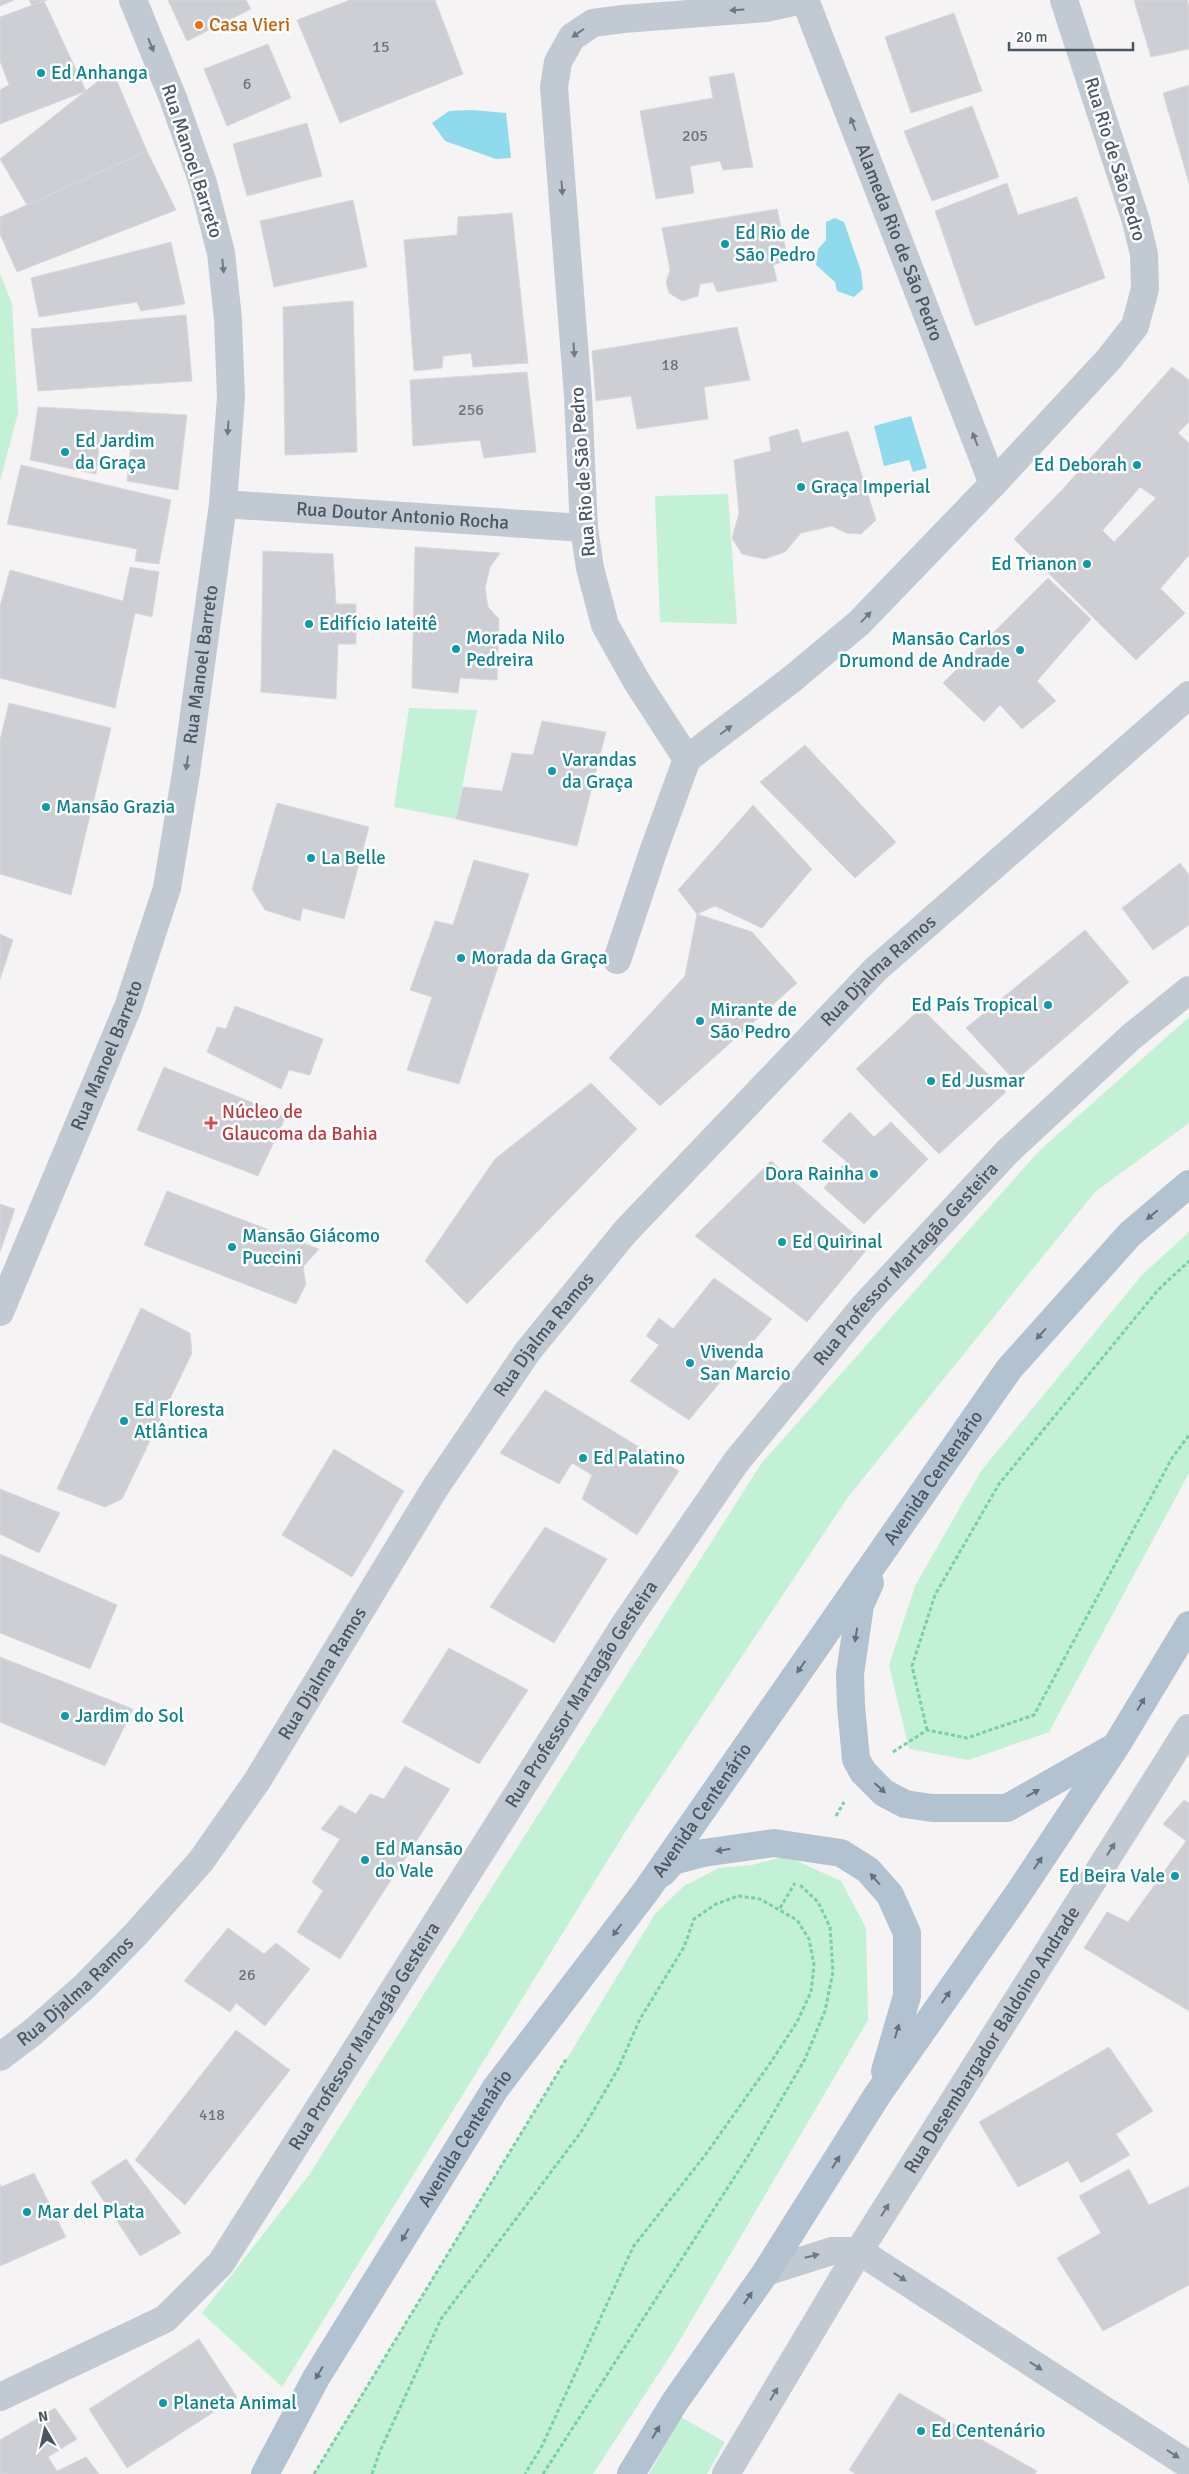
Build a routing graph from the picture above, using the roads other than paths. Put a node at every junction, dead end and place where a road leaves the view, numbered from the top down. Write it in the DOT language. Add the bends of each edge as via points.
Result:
graph roads {
  1 [pos="133,0"];
  2 [pos="804,0"];
  3 [pos="1064,0"];
  4 [pos="993,484"];
  5 [pos="222,504"];
  6 [pos="584,528"];
  7 [pos="1189,695"];
  8 [pos="687,759"];
  9 [pos="617,960"];
  10 [pos="1189,990"];
  11 [pos="1189,1184"];
  12 [pos="0,1312"];
  13 [pos="898,1526"];
  14 [pos="1189,1625"];
  15 [pos="1189,1728"];
  16 [pos="1116,1746"];
  17 [pos="646,1891"];
  18 [pos="0,2057"];
  19 [pos="878,2094"];
  20 [pos="859,2251"];
  21 [pos="766,2272"];
  22 [pos="0,2397"];
  23 [pos="1189,2465"];
  24 [pos="270,2466"];
  25 [pos="249,2474"];
  26 [pos="631,2474"];
  27 [pos="726,2474"];
  1 -- 5 [label="street, Rua Manoel Barreto, one-way" via="203,183 222,253 231,397"];
  4 -- 2 [label="street, Alameda Rio de São Pedro, one-way"];
  2 -- 6 [label="street, Rua Rio de São Pedro, one-way" via="766,8 593,23 572,37 558,62 554,87 578,396"];
  3 -- 4 [label="street, Rua Rio de São Pedro" via="1136,221 1144,254 1145,289 1135,326"];
  8 -- 4 [label="street, Rua Rio de São Pedro, one-way" via="859,623"];
  5 -- 6 [label="street, Rua Doutor Antonio Rocha"];
  5 -- 12 [label="street, Rua Manoel Barreto, one-way" via="186,773 167,888 128,1007"];
  6 -- 8 [label="street, Rua Rio de São Pedro" via="590,568 605,625"];
  7 -- 18 [label="street, Rua Djalma Ramos" via="876,969 625,1232 528,1352 441,1480 257,1781 201,1861 84,1987"];
  8 -- 9 [label="street"];
  10 -- 22 [label="street, Rua Professor Martagão Gesteira" via="1131,1037 1008,1151 865,1305 736,1462 625,1624 221,2263 165,2319"];
  11 -- 13 [label="main road, Avenida Centenário, one-way" via="1130,1234 1009,1369"];
  13 -- 16 [label="main road, one-way" via="860,1605 850,1674 856,1760 863,1772 884,1793 905,1804 932,1808 1007,1808"];
  13 -- 17 [label="main road, Avenida Centenário, one-way"];
  16 -- 14 [label="main road, one-way"];
  20 -- 15 [label="street, Rua Desembargador Baldoino Andrade, one-way"];
  19 -- 16 [label="main road, one-way" via="1020,1891"];
  19 -- 17 [label="main road, one-way" via="907,1996 907,1933 890,1895 868,1870 840,1853 774,1843 703,1853 673,1861"];
  17 -- 24 [label="main road, Avenida Centenário, one-way" via="495,2089 316,2378"];
  21 -- 19 [label="main road, one-way"];
  21 -- 20 [label="street, one-way" via="832,2251"];
  20 -- 23 [label="street, one-way"];
  27 -- 20 [label="street, Rua Desembargador Baldoino Andrade, one-way"];
  26 -- 21 [label="main road, one-way" via="674,2403"];
  24 -- 25 [label="street"];
}
